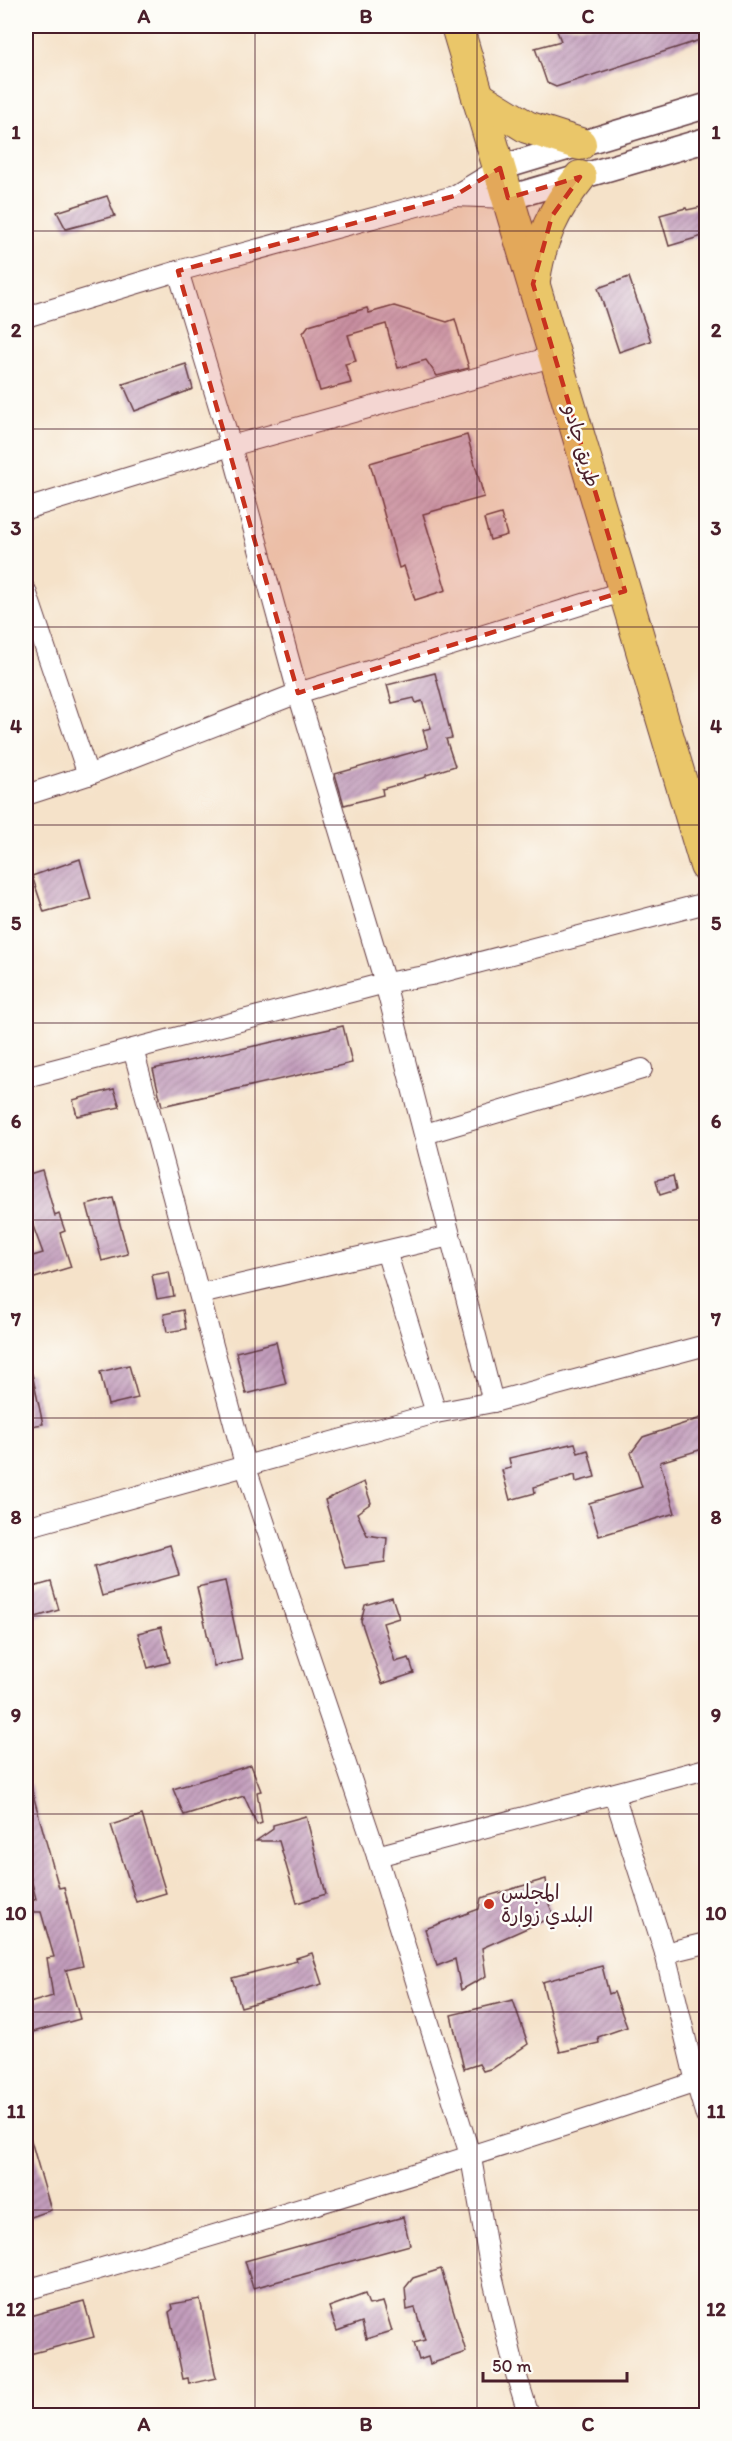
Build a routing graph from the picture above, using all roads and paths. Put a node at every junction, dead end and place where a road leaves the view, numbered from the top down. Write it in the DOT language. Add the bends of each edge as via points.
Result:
graph roads {
  1 [pos="457,26"];
  2 [pos="478,97"];
  3 [pos="706,106"];
  4 [pos="706,140"];
  5 [pos="580,144"];
  6 [pos="500,168"];
  7 [pos="580,177"];
  8 [pos="454,196"];
  9 [pos="508,198"];
  10 [pos="178,271"];
  11 [pos="533,284"];
  12 [pos="26,317"];
  13 [pos="555,356"];
  14 [pos="231,446"];
  15 [pos="26,509"];
  16 [pos="26,591"];
  17 [pos="625,591"];
  18 [pos="298,693"];
  19 [pos="88,775"];
  20 [pos="26,795"];
  21 [pos="706,866"];
  22 [pos="706,903"];
  23 [pos="385,983"];
  24 [pos="133,1049"];
  25 [pos="642,1069"];
  26 [pos="26,1077"];
  27 [pos="425,1134"];
  28 [pos="450,1236"];
  29 [pos="387,1251"];
  30 [pos="200,1294"];
  31 [pos="706,1345"];
  32 [pos="493,1402"];
  33 [pos="436,1413"];
  34 [pos="246,1468"];
  35 [pos="26,1527"];
  36 [pos="706,1769"];
  37 [pos="614,1794"];
  38 [pos="377,1856"];
  39 [pos="706,1943"];
  40 [pos="665,1953"];
  41 [pos="696,2082"];
  42 [pos="706,2116"];
  43 [pos="471,2158"];
  44 [pos="26,2290"];
  45 [pos="529,2415"];
  1 -- 2 [label="highway, طريق جادو"];
  2 -- 5 [label="highway" via="527,127"];
  2 -- 6 [label="highway, طريق جادو"];
  3 -- 5 [label="street"];
  4 -- 7 [label="street"];
  5 -- 6 [label="street"];
  6 -- 8 [label="street"];
  6 -- 9 [label="highway, طريق جادو"];
  7 -- 9 [label="street"];
  7 -- 11 [label="highway" via="548,226"];
  8 -- 9 [label="street"];
  8 -- 10 [label="street"];
  9 -- 11 [label="highway, طريق جادو"];
  10 -- 12 [label="street"];
  10 -- 14 [label="street"];
  11 -- 13 [label="highway, طريق جادو"];
  13 -- 14 [label="street"];
  13 -- 17 [label="highway, طريق جادو"];
  14 -- 15 [label="street"];
  14 -- 18 [label="street"];
  16 -- 19 [label="street"];
  17 -- 18 [label="street"];
  17 -- 21 [label="highway, طريق جادو"];
  18 -- 19 [label="street"];
  18 -- 23 [label="street"];
  19 -- 20 [label="street"];
  22 -- 23 [label="street" via="431,975"];
  23 -- 24 [label="street"];
  23 -- 27 [label="street"];
  24 -- 26 [label="street"];
  24 -- 30 [label="street"];
  25 -- 27 [label="street"];
  27 -- 28 [label="street"];
  28 -- 29 [label="street"];
  28 -- 32 [label="street"];
  29 -- 30 [label="street"];
  29 -- 33 [label="street"];
  30 -- 34 [label="street"];
  31 -- 32 [label="street"];
  32 -- 33 [label="street"];
  33 -- 34 [label="street"];
  34 -- 35 [label="street"];
  34 -- 38 [label="street"];
  36 -- 37 [label="street"];
  37 -- 38 [label="street"];
  37 -- 40 [label="street"];
  38 -- 43 [label="street"];
  39 -- 40 [label="street"];
  40 -- 41 [label="street"];
  41 -- 42 [label="street"];
  41 -- 43 [label="street"];
  43 -- 44 [label="street"];
  43 -- 45 [label="street" via="493,2282"];
}
